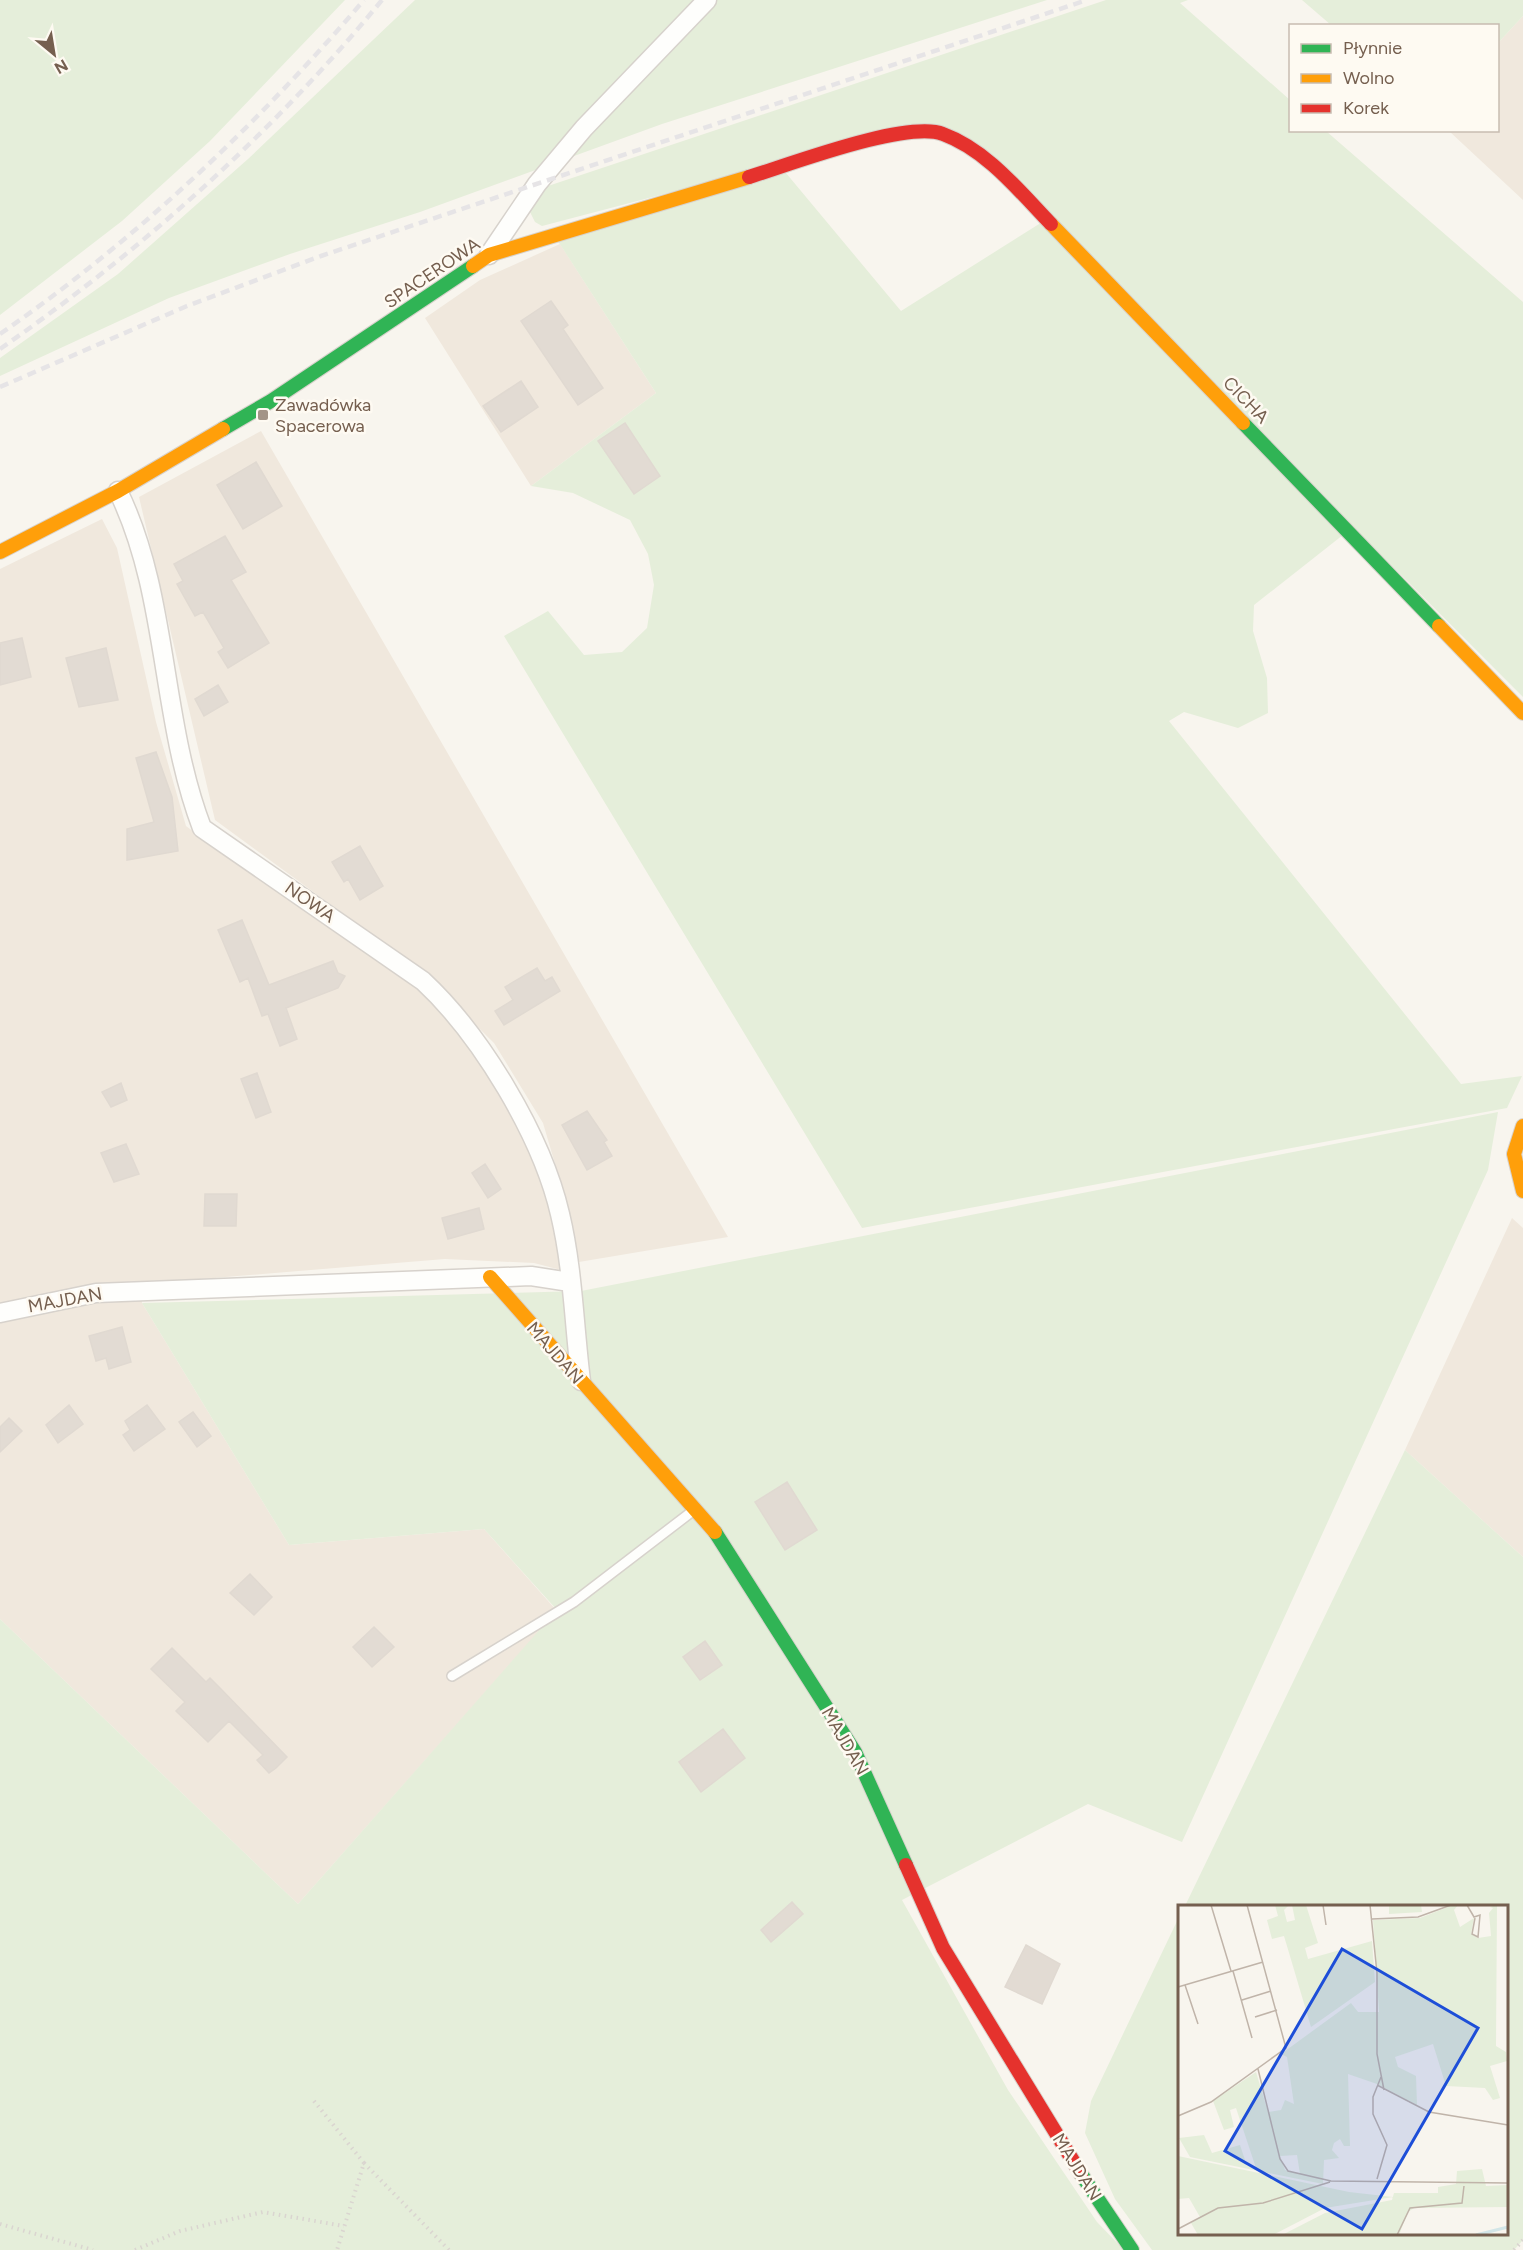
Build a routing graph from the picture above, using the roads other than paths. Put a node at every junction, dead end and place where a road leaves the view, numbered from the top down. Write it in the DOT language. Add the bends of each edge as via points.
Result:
graph roads {
  1 [pos="707,0"];
  2 [pos="929,130"];
  3 [pos="489,255"];
  4 [pos="118,491"];
  5 [pos="0,552"];
  6 [pos="1523,713"];
  7 [pos="1523,1126"];
  8 [pos="1523,1191"];
  9 [pos="490,1277"];
  10 [pos="570,1282"];
  11 [pos="0,1313"];
  12 [pos="581,1383"];
  13 [pos="696,1509"];
  14 [pos="452,1676"];
  15 [pos="1132,2250"];
  1 -- 3 [label="street" via="584,128 537,184"];
  2 -- 3 [label="street, SPACEROWA" via="896,133"];
  2 -- 6 [label="street, CICHA" via="960,142 1021,193"];
  3 -- 4 [label="street, SPACEROWA" via="335,361"];
  4 -- 5 [label="street, SPACEROWA"];
  4 -- 10 [label="street, NOWA" via="146,561 178,750 202,828 423,981 444,1001 513,1102 545,1166 560,1212"];
  7 -- 8 [label="street" via="1514,1154"];
  9 -- 10 [label="street, MAJDAN" via="531,1276"];
  9 -- 11 [label="street, MAJDAN" via="96,1293"];
  9 -- 12 [label="street, MAJDAN"];
  10 -- 12 [label="street, NOWA"];
  12 -- 13 [label="street, MAJDAN"];
  13 -- 14 [label="lane" via="574,1602"];
  13 -- 15 [label="street, MAJDAN" via="724,1544 855,1752 943,1948"];
}
